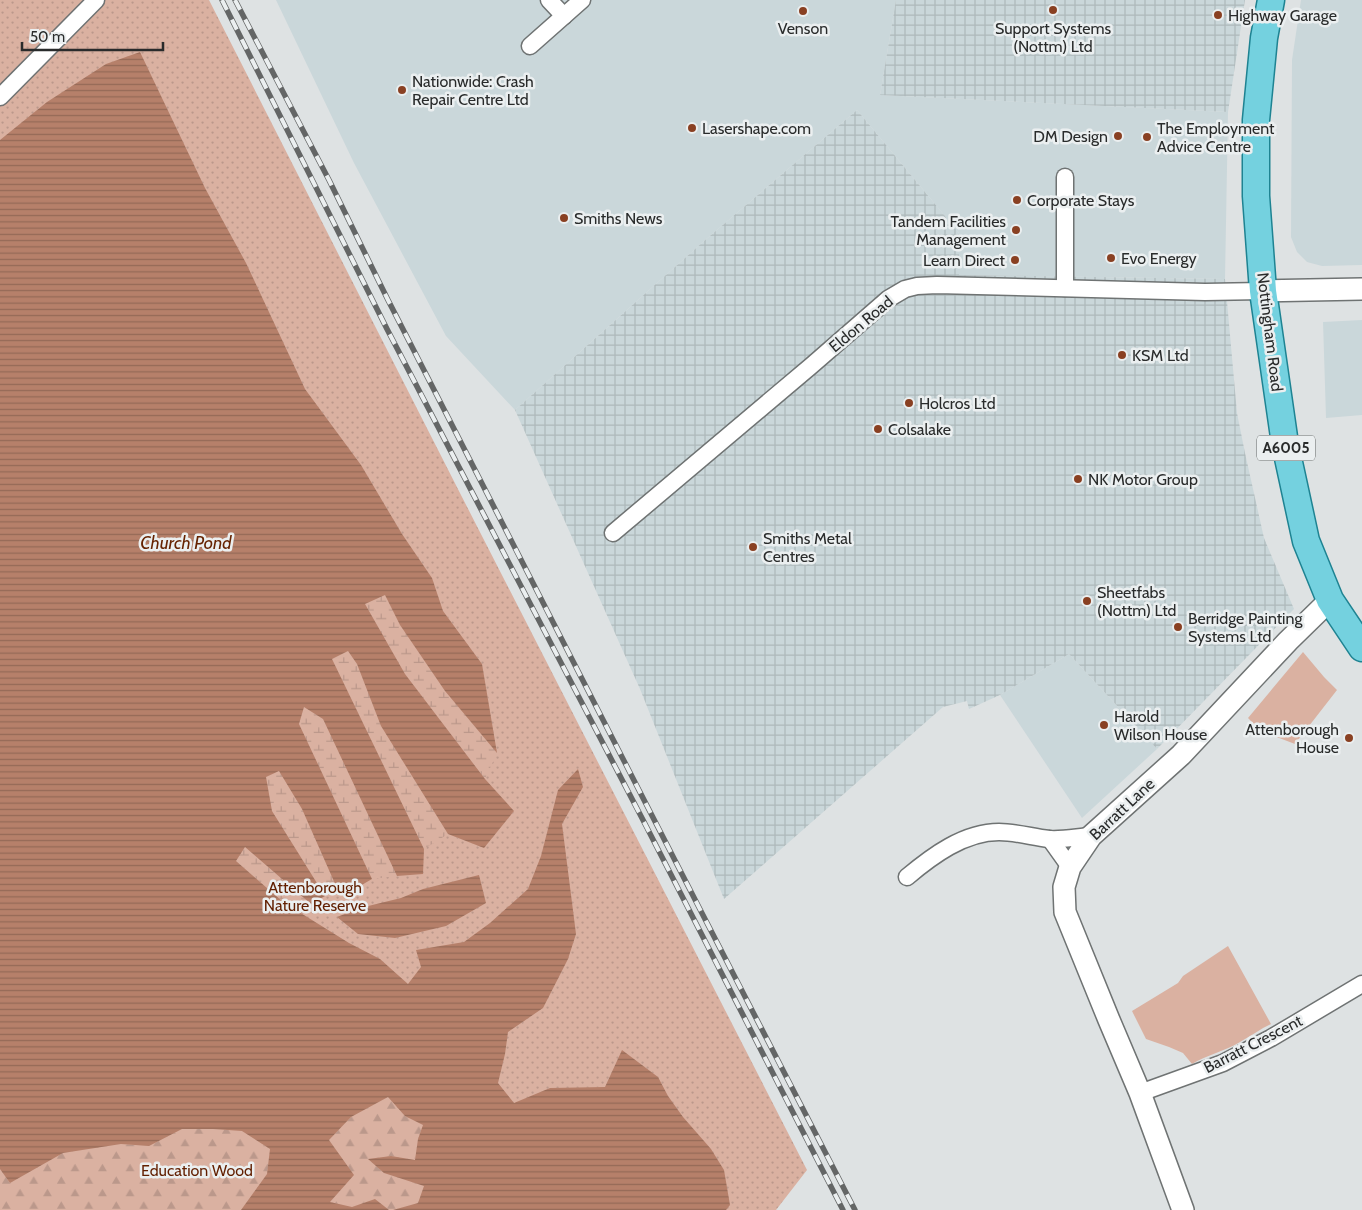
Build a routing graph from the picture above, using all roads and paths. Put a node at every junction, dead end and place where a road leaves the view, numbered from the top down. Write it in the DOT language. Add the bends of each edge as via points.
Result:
graph roads {
  1 [pos="96,0"];
  2 [pos="549,0"];
  3 [pos="582,0"];
  4 [pos="1271,0"];
  5 [pos="564,16"];
  6 [pos="530,46"];
  7 [pos="0,97"];
  8 [pos="1066,177"];
  9 [pos="1065,288"];
  10 [pos="1362,289"];
  11 [pos="1263,292"];
  12 [pos="613,533"];
  13 [pos="1330,600"];
  14 [pos="1362,648"];
  15 [pos="1091,836"];
  16 [pos="1050,839"];
  17 [pos="1070,867"];
  18 [pos="907,877"];
  19 [pos="1362,984"];
  20 [pos="1140,1093"];
  21 [pos="1183,1210"];
  1 -- 7 [label="street"];
  2 -- 5 [label="street"];
  3 -- 5 [label="street"];
  4 -- 11 [label="main road, Nottingham Road / A6005" via="1256,120 1256,196"];
  5 -- 6 [label="street"];
  8 -- 9 [label="street"];
  9 -- 11 [label="street, Eldon Road"];
  9 -- 12 [label="street, Eldon Road" via="937,285 905,289 888,299"];
  10 -- 11 [label="street"];
  11 -- 13 [label="main road, Nottingham Road / A6005" via="1285,444 1304,531"];
  13 -- 14 [label="main road, Nottingham Road / A6005"];
  13 -- 15 [label="street, Barratt Lane" via="1181,755"];
  15 -- 16 [label="street"];
  15 -- 17 [label="street, Barratt Lane"];
  16 -- 17 [label="street"];
  16 -- 18 [label="street" via="997,832 974,836 926,861"];
  17 -- 20 [label="street, Barratt Lane" via="1064,887 1065,912"];
  19 -- 20 [label="street, Barratt Crescent" via="1223,1063"];
  20 -- 21 [label="street, Barratt Lane"];
}
